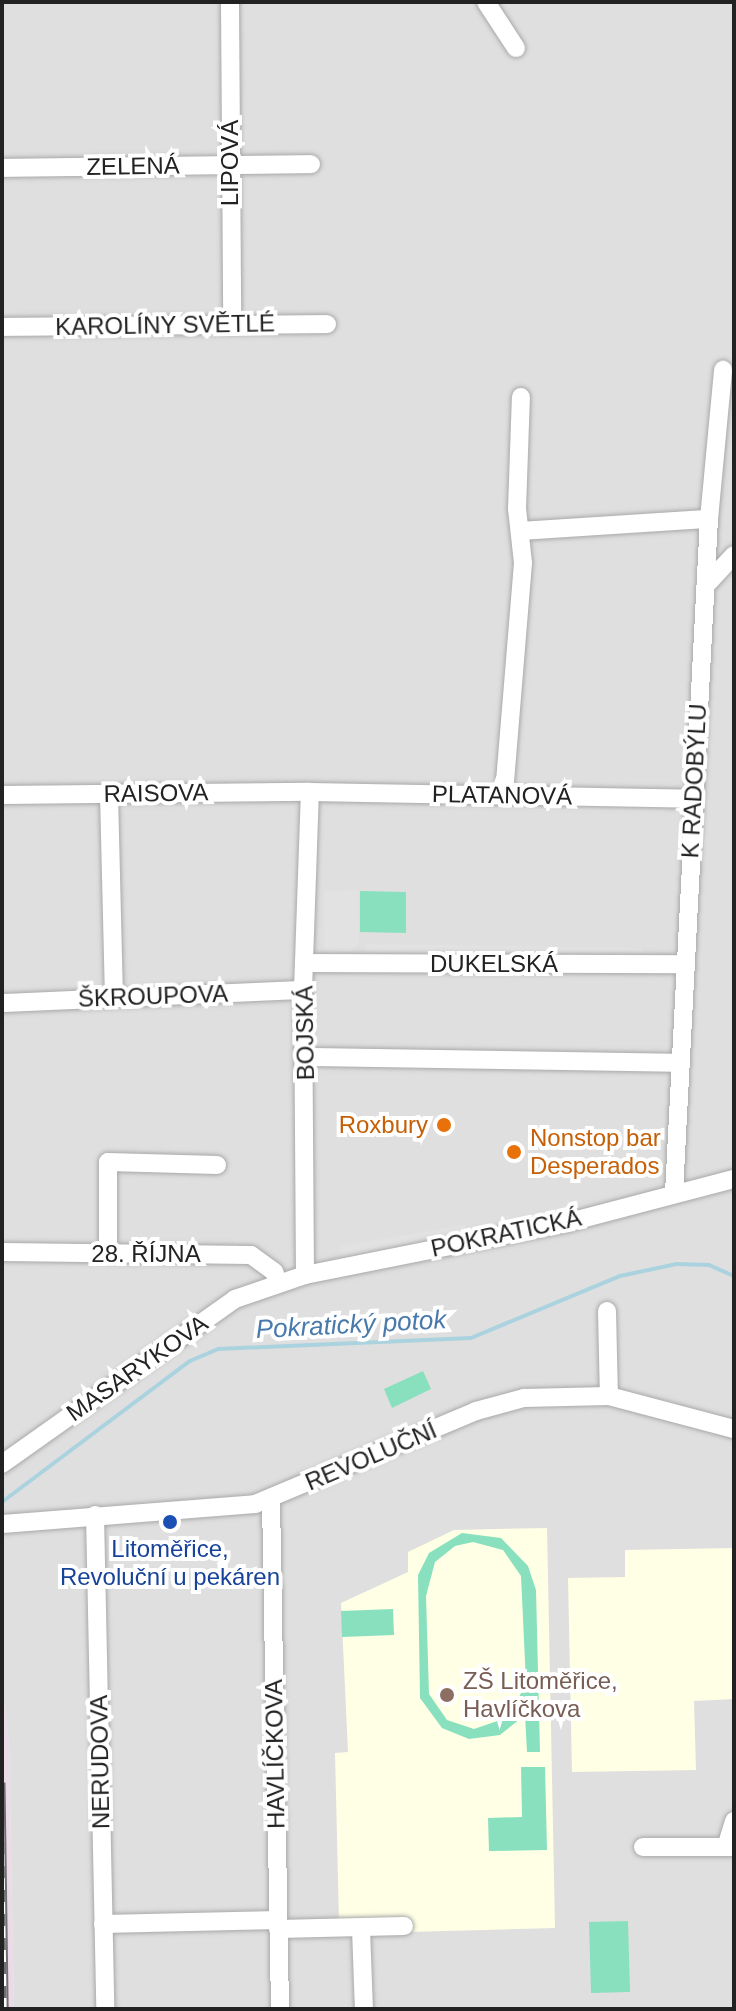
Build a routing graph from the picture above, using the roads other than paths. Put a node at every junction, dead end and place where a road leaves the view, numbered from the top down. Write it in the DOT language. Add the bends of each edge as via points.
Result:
graph roads {
  1 [pos="230,2"];
  2 [pos="486,2"];
  3 [pos="516,48"];
  4 [pos="311,164"];
  5 [pos="229,165"];
  6 [pos="2,168"];
  7 [pos="327,324"];
  8 [pos="232,325"];
  9 [pos="2,327"];
  10 [pos="723,370"];
  11 [pos="521,397"];
  12 [pos="709,519"];
  13 [pos="521,531"];
  14 [pos="734,555"];
  15 [pos="706,585"];
  16 [pos="310,792"];
  17 [pos="109,794"];
  18 [pos="504,794"];
  19 [pos="2,795"];
  20 [pos="693,799"];
  21 [pos="305,963"];
  22 [pos="683,964"];
  23 [pos="303,990"];
  24 [pos="114,998"];
  25 [pos="2,1003"];
  26 [pos="306,1057"];
  27 [pos="681,1063"];
  28 [pos="217,1165"];
  29 [pos="734,1179"];
  30 [pos="674,1193"];
  31 [pos="2,1252"];
  32 [pos="108,1253"];
  33 [pos="305,1275"];
  34 [pos="278,1282"];
  35 [pos="607,1311"];
  36 [pos="609,1396"];
  37 [pos="734,1429"];
  38 [pos="2,1464"];
  39 [pos="271,1498"];
  40 [pos="95,1515"];
  41 [pos="2,1524"];
  42 [pos="734,1821"];
  43 [pos="730,1845"];
  44 [pos="643,1847"];
  45 [pos="103,1924"];
  46 [pos="278,1925"];
  47 [pos="404,1926"];
  48 [pos="361,1929"];
  49 [pos="105,2009"];
  50 [pos="280,2009"];
  51 [pos="364,2009"];
  1 -- 5 [label="street, LIPOVÁ"];
  2 -- 3 [label="street"];
  4 -- 5 [label="street, ZELENÁ"];
  5 -- 6 [label="street, ZELENÁ"];
  5 -- 8 [label="street, LIPOVÁ"];
  7 -- 8 [label="street, KAROLÍNY SVĚTLÉ"];
  8 -- 9 [label="street, KAROLÍNY SVĚTLÉ"];
  10 -- 12 [label="street, K RADOBÝLU"];
  11 -- 13 [label="street"];
  12 -- 13 [label="street"];
  12 -- 15 [label="street, K RADOBÝLU"];
  13 -- 18 [label="street" via="523,563"];
  14 -- 15 [label="street"];
  15 -- 20 [label="street, K RADOBÝLU"];
  16 -- 17 [label="street, RAISOVA"];
  16 -- 18 [label="street, PLATANOVÁ"];
  16 -- 21 [label="street, BOJSKÁ"];
  17 -- 19 [label="street, RAISOVA"];
  17 -- 24 [label="street"];
  18 -- 20 [label="street, PLATANOVÁ"];
  20 -- 22 [label="street, K RADOBÝLU"];
  21 -- 22 [label="street, DUKELSKÁ"];
  21 -- 23 [label="street, BOJSKÁ"];
  22 -- 27 [label="street, K RADOBÝLU"];
  23 -- 24 [label="street, ŠKROUPOVA"];
  23 -- 26 [label="street, BOJSKÁ"];
  24 -- 25 [label="street, ŠKROUPOVA"];
  26 -- 27 [label="street"];
  26 -- 33 [label="street, BOJSKÁ"];
  27 -- 30 [label="street, K RADOBÝLU"];
  28 -- 32 [label="street" via="108,1162"];
  29 -- 30 [label="street, POKRATICKÁ"];
  30 -- 33 [label="street, POKRATICKÁ" via="566,1223"];
  31 -- 32 [label="street, 28. ŘÍJNA"];
  32 -- 34 [label="street, 28. ŘÍJNA" via="251,1255 274,1272"];
  33 -- 34 [label="street, POKRATICKÁ"];
  34 -- 38 [label="street, MASARYKOVA" via="235,1299"];
  35 -- 36 [label="street"];
  36 -- 37 [label="street, REVOLUČNÍ"];
  36 -- 39 [label="street, REVOLUČNÍ" via="557,1394 504,1402"];
  39 -- 40 [label="street, REVOLUČNÍ" via="238,1508"];
  39 -- 46 [label="street, HAVLÍČKOVA"];
  40 -- 41 [label="street, REVOLUČNÍ"];
  40 -- 45 [label="street, NERUDOVA"];
  42 -- 43 [label="street"];
  43 -- 44 [label="street"];
  45 -- 46 [label="street"];
  45 -- 49 [label="street, NERUDOVA"];
  46 -- 48 [label="street"];
  46 -- 50 [label="street, HAVLÍČKOVA"];
  47 -- 48 [label="street"];
  48 -- 51 [label="street"];
}
